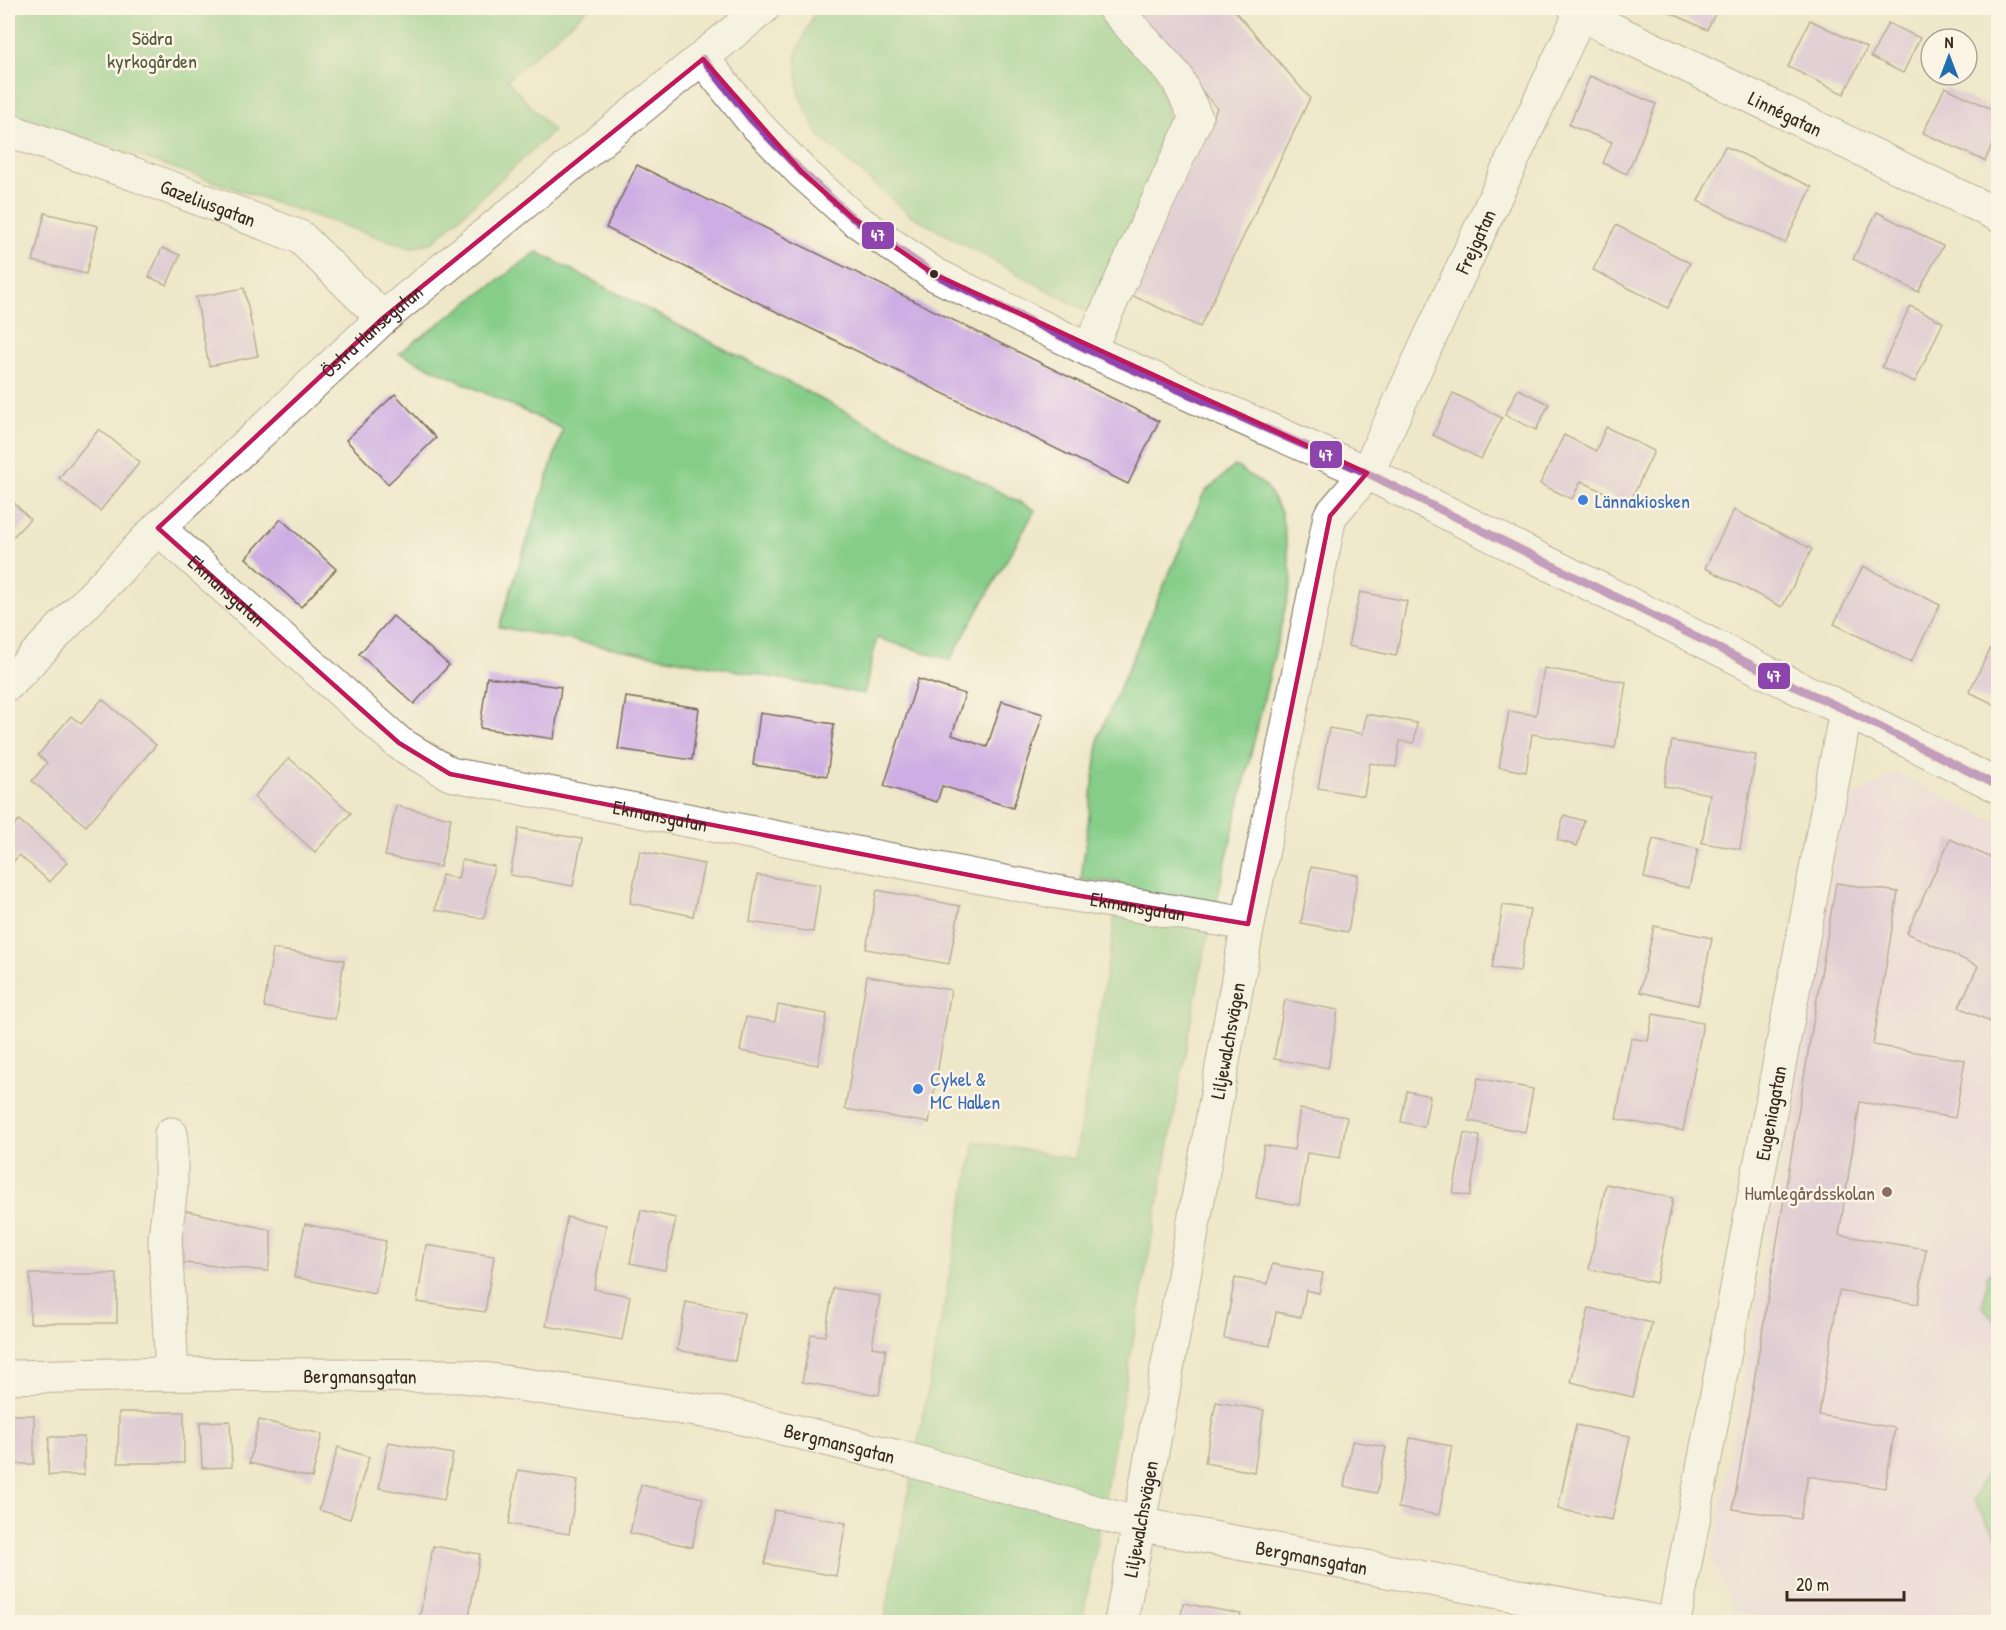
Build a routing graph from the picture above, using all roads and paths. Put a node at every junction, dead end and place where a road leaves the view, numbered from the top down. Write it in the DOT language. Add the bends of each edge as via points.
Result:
graph roads {
  1 [pos="764,8"];
  2 [pos="1114,8"];
  3 [pos="1579,10"];
  4 [pos="702,59"];
  5 [pos="8,130"];
  6 [pos="1998,215"];
  7 [pos="383,318"];
  8 [pos="1089,350"];
  9 [pos="1367,473"];
  10 [pos="158,528"];
  11 [pos="8,684"];
  12 [pos="1846,710"];
  13 [pos="1998,786"];
  14 [pos="1248,924"];
  15 [pos="171,1134"];
  16 [pos="172,1374"];
  17 [pos="8,1377"];
  18 [pos="1138,1524"];
  19 [pos="1121,1623"];
  20 [pos="1658,1623"];
  21 [pos="1674,1623"];
  1 -- 4 [label="street, Östra Hansegatan"];
  2 -- 8 [label="street" via="1176,76 1196,117"];
  3 -- 6 [label="street, Linnégatan"];
  3 -- 9 [label="street, Frejgatan"];
  4 -- 7 [label="street, Östra Hansegatan"];
  4 -- 8 [label="street" via="751,119 853,218 934,274"];
  5 -- 7 [label="street, Gazeliusgatan" via="300,237"];
  7 -- 10 [label="street, Östra Hansegatan"];
  8 -- 9 [label="street"];
  9 -- 12 [label="street"];
  9 -- 14 [label="street, Liljewalchsvägen" via="1330,516"];
  10 -- 11 [label="street, Östra Hansegatan"];
  10 -- 14 [label="street, Ekmansgatan" via="399,743 450,774 1058,892"];
  12 -- 13 [label="street"];
  12 -- 21 [label="street, Eugeniagatan"];
  14 -- 18 [label="street, Liljewalchsvägen"];
  15 -- 16 [label="street" via="165,1238"];
  16 -- 17 [label="street, Bergmansgatan"];
  16 -- 18 [label="street, Bergmansgatan" via="463,1376 730,1415"];
  18 -- 19 [label="street, Liljewalchsvägen"];
  18 -- 20 [label="street, Bergmansgatan"];
}
